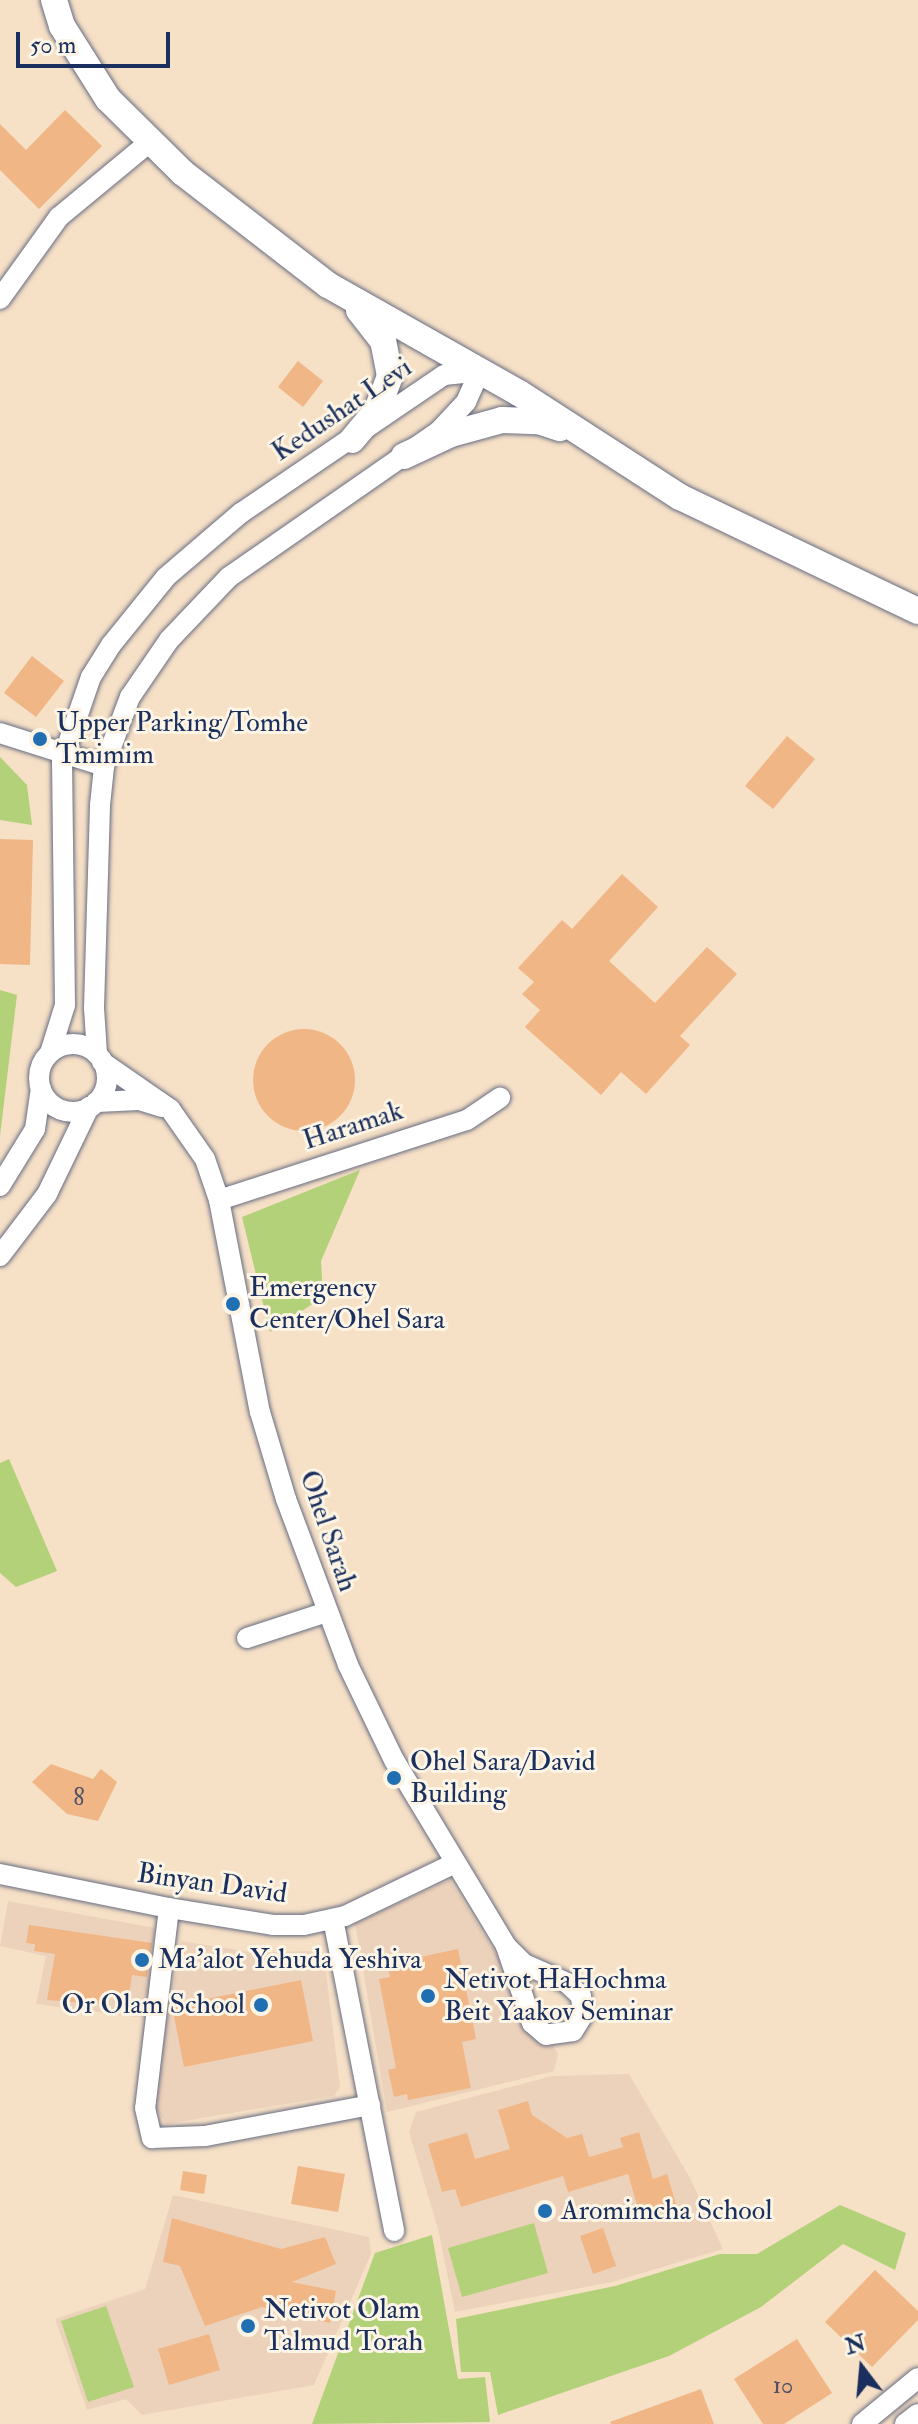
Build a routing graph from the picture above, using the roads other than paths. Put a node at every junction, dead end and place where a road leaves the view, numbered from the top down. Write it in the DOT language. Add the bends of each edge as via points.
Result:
graph roads {
  1 [pos="54,0"];
  2 [pos="151,141"];
  3 [pos="342,293"];
  4 [pos="0,299"];
  5 [pos="480,371"];
  6 [pos="585,436"];
  7 [pos="352,440"];
  8 [pos="404,456"];
  9 [pos="918,611"];
  10 [pos="0,733"];
  11 [pos="65,750"];
  12 [pos="104,766"];
  13 [pos="50,1053"];
  14 [pos="100,1058"];
  15 [pos="41,1088"];
  16 [pos="500,1098"];
  17 [pos="93,1104"];
  18 [pos="170,1109"];
  19 [pos="0,1186"];
  20 [pos="219,1200"];
  21 [pos="0,1256"];
  22 [pos="327,1612"];
  23 [pos="247,1638"];
  24 [pos="453,1864"];
  25 [pos="0,1874"];
  26 [pos="169,1908"];
  27 [pos="333,1919"];
  28 [pos="506,1946"];
  29 [pos="370,2105"];
  30 [pos="394,2231"];
  31 [pos="918,2378"];
  32 [pos="918,2414"];
  33 [pos="862,2424"];
  34 [pos="905,2424"];
  1 -- 2 [label="main road" via="62,26 108,99"];
  2 -- 3 [label="main road" via="183,173"];
  2 -- 4 [label="street" via="59,217"];
  3 -- 5 [label="main road"];
  3 -- 7 [label="main road" via="383,341 390,376 377,410"];
  5 -- 6 [label="main road"];
  5 -- 7 [label="street, Kedushat Levi" via="444,375"];
  5 -- 8 [label="street" via="466,402 439,431"];
  6 -- 8 [label="main road" via="538,421 502,420 451,434"];
  6 -- 9 [label="main road" via="680,497"];
  7 -- 11 [label="street, Kedushat Levi" via="241,513 166,577 91,677"];
  8 -- 12 [label="street" via="266,548 197,607 130,697"];
  10 -- 11 [label="street"];
  11 -- 12 [label="street"];
  11 -- 13 [label="street, Kedushat Levi" via="65,1005"];
  12 -- 14 [label="street" via="95,961"];
  13 -- 14 [label="street" via="74,1044"];
  13 -- 15 [label="street" via="39,1073"];
  14 -- 17 [label="street" via="107,1079"];
  14 -- 18 [label="street, Ohel Sarah"];
  15 -- 17 [label="street" via="64,1111"];
  15 -- 19 [label="street" via="35,1129"];
  16 -- 20 [label="street, Haramak" via="467,1120"];
  17 -- 18 [label="street" via="139,1100"];
  17 -- 21 [label="street" via="47,1194"];
  18 -- 20 [label="street, Ohel Sarah" via="195,1139"];
  20 -- 22 [label="street, Ohel Sarah" via="260,1412"];
  22 -- 23 [label="street"];
  22 -- 24 [label="street, Ohel Sarah" via="394,1760"];
  24 -- 27 [label="street, Binyan David"];
  24 -- 28 [label="street, Ohel Sarah"];
  25 -- 26 [label="street, Binyan David"];
  26 -- 27 [label="street, Binyan David" via="273,1925"];
  26 -- 29 [label="street" via="145,2108 152,2138 205,2136"];
  27 -- 29 [label="street"];
  28 -- 28 [label="street, Ohel Sarah" via="532,2023 555,2036 573,2031 584,2005 575,1988 524,1964"];
  29 -- 30 [label="street"];
  31 -- 33 [label="street"];
  32 -- 34 [label="street"];
}
